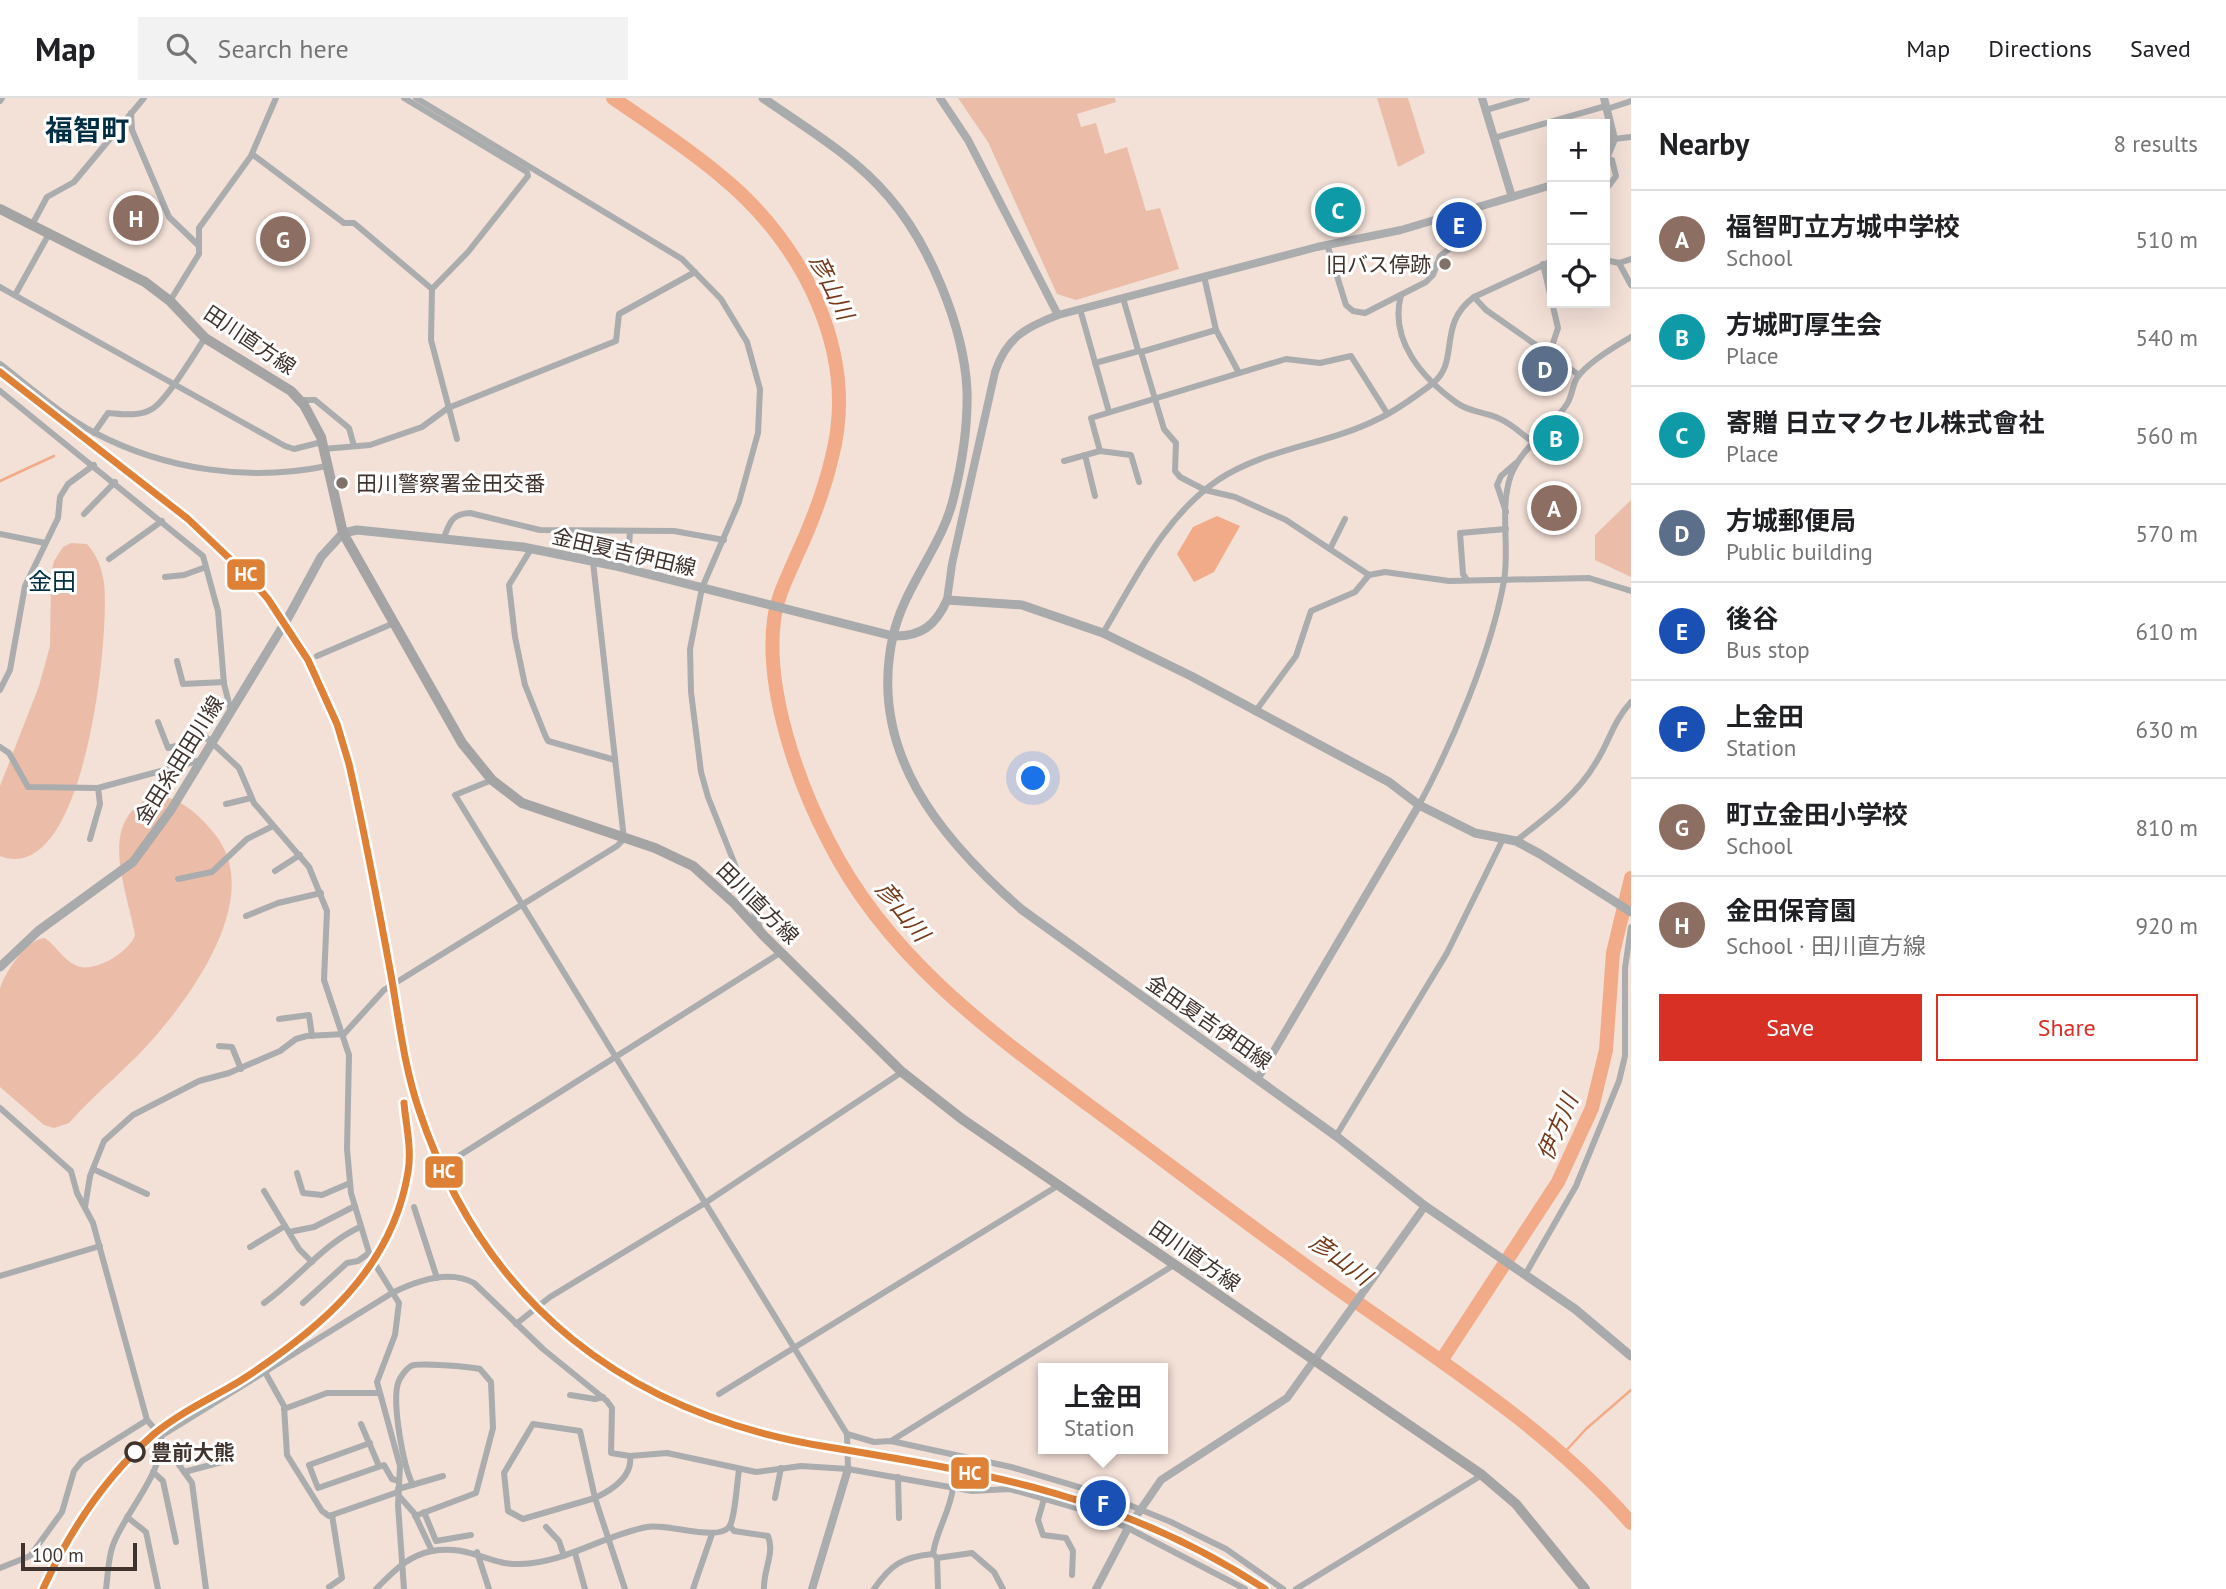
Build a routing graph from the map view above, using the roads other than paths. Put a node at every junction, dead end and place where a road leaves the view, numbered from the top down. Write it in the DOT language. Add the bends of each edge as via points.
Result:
graph roads {
  1 [pos="144,98"];
  2 [pos="276,98"];
  3 [pos="404,98"];
  4 [pos="416,98"];
  5 [pos="763,98"];
  6 [pos="940,98"];
  7 [pos="1482,98"];
  8 [pos="1527,98"];
  9 [pos="1631,101"];
  10 [pos="1606,104"];
  11 [pos="1486,110"];
  12 [pos="131,113"];
  13 [pos="461,129"];
  14 [pos="1631,137"];
  15 [pos="1494,138"];
  16 [pos="1614,139"];
  17 [pos="1610,150"];
  18 [pos="252,155"];
  19 [pos="1610,160"];
  20 [pos="1610,184"];
  21 [pos="1547,186"];
  22 [pos="1512,197"];
  23 [pos="0,209"];
  24 [pos="1470,210"];
  25 [pos="33,223"];
  26 [pos="50,232"];
  27 [pos="1327,244"];
  28 [pos="198,245"];
  29 [pos="1631,259"];
  30 [pos="1610,261"];
  31 [pos="1547,263"];
  32 [pos="1619,263"];
  33 [pos="1543,264"];
  34 [pos="695,272"];
  35 [pos="1204,276"];
  36 [pos="1631,285"];
  37 [pos="0,287"];
  38 [pos="432,289"];
  39 [pos="15,295"];
  40 [pos="1401,295"];
  41 [pos="1474,297"];
  42 [pos="1124,298"];
  43 [pos="170,301"];
  44 [pos="1080,309"];
  45 [pos="1058,315"];
  46 [pos="1216,330"];
  47 [pos="1631,337"];
  48 [pos="205,338"];
  49 [pos="1140,351"];
  50 [pos="1549,355"];
  51 [pos="1095,363"];
  52 [pos="0,364"];
  53 [pos="1238,371"];
  54 [pos="1579,375"];
  55 [pos="173,383"];
  56 [pos="1434,383"];
  57 [pos="0,391"];
  58 [pos="1156,398"];
  59 [pos="300,400"];
  60 [pos="448,408"];
  61 [pos="1109,412"];
  62 [pos="1387,413"];
  63 [pos="94,433"];
  64 [pos="457,439"];
  65 [pos="1534,443"];
  66 [pos="323,445"];
  67 [pos="354,446"];
  68 [pos="1100,451"];
  69 [pos="1085,455"];
  70 [pos="1521,458"];
  71 [pos="1064,461"];
  72 [pos="94,465"];
  73 [pos="327,466"];
  74 [pos="115,482"];
  75 [pos="1139,482"];
  76 [pos="1205,490"];
  77 [pos="1095,496"];
  78 [pos="84,514"];
  79 [pos="1507,514"];
  80 [pos="1345,519"];
  81 [pos="162,521"];
  82 [pos="1506,529"];
  83 [pos="630,531"];
  84 [pos="343,533"];
  85 [pos="0,534"];
  86 [pos="444,537"];
  87 [pos="724,540"];
  88 [pos="46,543"];
  89 [pos="531,549"];
  90 [pos="1330,549"];
  91 [pos="109,559"];
  92 [pos="593,562"];
  93 [pos="206,567"];
  94 [pos="618,567"];
  95 [pos="1368,575"];
  96 [pos="164,577"];
  97 [pos="1467,580"];
  98 [pos="1504,580"];
  99 [pos="706,589"];
  100 [pos="1631,591"];
  101 [pos="947,600"];
  102 [pos="394,623"];
  103 [pos="1103,633"];
  104 [pos="888,634"];
  105 [pos="317,656"];
  106 [pos="177,661"];
  107 [pos="224,682"];
  108 [pos="0,690"];
  109 [pos="1631,702"];
  110 [pos="231,711"];
  111 [pos="1255,712"];
  112 [pos="158,722"];
  113 [pos="213,742"];
  114 [pos="0,747"];
  115 [pos="201,760"];
  116 [pos="615,760"];
  117 [pos="492,780"];
  118 [pos="98,788"];
  119 [pos="251,798"];
  120 [pos="226,804"];
  121 [pos="1419,805"];
  122 [pos="273,826"];
  123 [pos="90,839"];
  124 [pos="624,839"];
  125 [pos="1503,839"];
  126 [pos="1516,841"];
  127 [pos="300,855"];
  128 [pos="275,871"];
  129 [pos="178,879"];
  130 [pos="321,893"];
  131 [pos="522,906"];
  132 [pos="1631,912"];
  133 [pos="246,916"];
  134 [pos="1631,927"];
  135 [pos="762,935"];
  136 [pos="780,953"];
  137 [pos="0,967"];
  138 [pos="279,1019"];
  139 [pos="344,1034"];
  140 [pos="312,1036"];
  141 [pos="219,1046"];
  142 [pos="616,1056"];
  143 [pos="241,1069"];
  144 [pos="902,1072"];
  145 [pos="1258,1078"];
  146 [pos="0,1108"];
  147 [pos="1336,1136"];
  148 [pos="454,1158"];
  149 [pos="93,1169"];
  150 [pos="297,1173"];
  151 [pos="350,1183"];
  152 [pos="1059,1185"];
  153 [pos="264,1191"];
  154 [pos="147,1194"];
  155 [pos="705,1203"];
  156 [pos="355,1206"];
  157 [pos="1425,1206"];
  158 [pos="85,1207"];
  159 [pos="414,1207"];
  160 [pos="360,1227"];
  161 [pos="287,1229"];
  162 [pos="100,1246"];
  163 [pos="250,1247"];
  164 [pos="369,1253"];
  165 [pos="312,1262"];
  166 [pos="1174,1265"];
  167 [pos="1522,1273"];
  168 [pos="0,1276"];
  169 [pos="437,1278"];
  170 [pos="391,1293"];
  171 [pos="264,1303"];
  172 [pos="303,1303"];
  173 [pos="516,1324"];
  174 [pos="794,1348"];
  175 [pos="1631,1356"];
  176 [pos="1315,1363"];
  177 [pos="265,1372"];
  178 [pos="379,1393"];
  179 [pos="719,1394"];
  180 [pos="570,1395"];
  181 [pos="603,1397"];
  182 [pos="284,1409"];
  183 [pos="147,1420"];
  184 [pos="360,1424"];
  185 [pos="847,1434"];
  186 [pos="162,1438"];
  187 [pos="891,1441"];
  188 [pos="370,1443"];
  189 [pos="630,1456"];
  190 [pos="222,1462"];
  191 [pos="379,1466"];
  192 [pos="781,1468"];
  193 [pos="848,1469"];
  194 [pos="739,1470"];
  195 [pos="153,1472"];
  196 [pos="184,1472"];
  197 [pos="1482,1475"];
  198 [pos="443,1476"];
  199 [pos="898,1477"];
  200 [pos="413,1485"];
  201 [pos="953,1488"];
  202 [pos="398,1489"];
  203 [pos="595,1498"];
  204 [pos="775,1498"];
  205 [pos="1044,1499"];
  206 [pos="1139,1510"];
  207 [pos="424,1513"];
  208 [pos="332,1515"];
  209 [pos="415,1516"];
  210 [pos="127,1517"];
  211 [pos="899,1518"];
  212 [pos="730,1526"];
  213 [pos="546,1527"];
  214 [pos="1128,1528"];
  215 [pos="471,1535"];
  216 [pos="712,1535"];
  217 [pos="608,1539"];
  218 [pos="176,1542"];
  219 [pos="432,1551"];
  220 [pos="477,1552"];
  221 [pos="575,1553"];
  222 [pos="564,1556"];
  223 [pos="935,1556"];
  224 [pos="401,1564"];
  225 [pos="0,1568"];
  226 [pos="1072,1575"];
  227 [pos="329,1587"];
  228 [pos="107,1589"];
  229 [pos="158,1589"];
  230 [pos="206,1589"];
  231 [pos="376,1589"];
  232 [pos="404,1589"];
  233 [pos="489,1589"];
  234 [pos="585,1589"];
  235 [pos="625,1589"];
  236 [pos="694,1589"];
  237 [pos="764,1589"];
  238 [pos="813,1589"];
  239 [pos="874,1589"];
  240 [pos="938,1589"];
  241 [pos="1003,1589"];
  242 [pos="1096,1589"];
  243 [pos="1245,1589"];
  244 [pos="1283,1589"];
  245 [pos="1296,1589"];
  246 [pos="1585,1589"];
  1 -- 12 [label="street"];
  2 -- 18 [label="street"];
  3 -- 13 [label="street"];
  4 -- 13 [label="street"];
  5 -- 104 [label="main road, 金田夏吉伊田線" via="846,157 888,195 930,262 958,339 967,411 954,495 942,530"];
  6 -- 45 [label="street" via="968,139"];
  7 -- 11 [label="street"];
  8 -- 11 [label="street"];
  9 -- 10 [label="street"];
  10 -- 15 [label="street"];
  10 -- 16 [label="street"];
  11 -- 15 [label="street"];
  12 -- 25 [label="street" via="74,181 47,197"];
  12 -- 28 [label="street" via="132,130 169,217"];
  13 -- 34 [label="street" via="682,259"];
  13 -- 38 [label="street" via="528,176"];
  14 -- 16 [label="street"];
  15 -- 22 [label="street"];
  16 -- 17 [label="street"];
  18 -- 28 [label="street" via="199,228"];
  18 -- 38 [label="street" via="344,223 354,223"];
  19 -- 20 [label="street" via="1616,176"];
  21 -- 22 [label="street"];
  22 -- 24 [label="street"];
  23 -- 25 [label="main road, 田川直方線"];
  24 -- 27 [label="street"];
  24 -- 40 [label="street" via="1472,231 1440,256 1430,279"];
  25 -- 26 [label="main road, 田川直方線"];
  26 -- 39 [label="street"];
  26 -- 43 [label="main road, 田川直方線" via="145,282"];
  27 -- 35 [label="street"];
  27 -- 40 [label="street" via="1346,305 1353,311 1364,313"];
  28 -- 43 [label="street" via="199,254"];
  29 -- 32 [label="street"];
  30 -- 32 [label="street"];
  31 -- 33 [label="street"];
  32 -- 36 [label="street"];
  33 -- 41 [label="street"];
  33 -- 50 [label="street" via="1558,328"];
  34 -- 60 [label="street" via="619,314 616,341"];
  34 -- 87 [label="street" via="735,318 755,363 760,389 758,433"];
  35 -- 42 [label="street"];
  35 -- 46 [label="street"];
  37 -- 39 [label="street"];
  38 -- 60 [label="street" via="431,340"];
  39 -- 55 [label="street"];
  40 -- 56 [label="street" via="1397,321 1402,342"];
  41 -- 50 [label="street"];
  41 -- 56 [label="street" via="1453,323 1447,365"];
  42 -- 44 [label="street"];
  42 -- 49 [label="street"];
  43 -- 48 [label="main road, 田川直方線"];
  44 -- 45 [label="street"];
  44 -- 51 [label="street"];
  45 -- 101 [label="street" via="1017,335 1000,357"];
  46 -- 49 [label="street"];
  46 -- 53 [label="street"];
  47 -- 54 [label="street"];
  48 -- 55 [label="street"];
  48 -- 59 [label="main road, 田川直方線"];
  49 -- 51 [label="street"];
  49 -- 58 [label="street"];
  50 -- 54 [label="street"];
  51 -- 61 [label="street"];
  52 -- 63 [label="street"];
  53 -- 58 [label="street"];
  53 -- 62 [label="street" via="1286,359 1320,363 1351,356"];
  54 -- 65 [label="street" via="1569,401"];
  55 -- 63 [label="street" via="152,409 138,414 108,413"];
  55 -- 66 [label="street" via="285,446"];
  56 -- 62 [label="street"];
  56 -- 65 [label="street" via="1458,404 1499,418"];
  57 -- 72 [label="street"];
  58 -- 61 [label="street"];
  58 -- 76 [label="street" via="1164,429 1176,443 1175,471"];
  59 -- 66 [label="main road, 田川直方線"];
  59 -- 67 [label="street" via="315,400 349,428"];
  60 -- 64 [label="street"];
  60 -- 67 [label="street" via="422,427"];
  61 -- 68 [label="street" via="1091,418"];
  62 -- 76 [label="street" via="1248,465"];
  63 -- 73 [label="street" via="144,454 217,471 280,474"];
  65 -- 70 [label="street"];
  66 -- 67 [label="street"];
  66 -- 73 [label="main road, 田川直方線"];
  68 -- 69 [label="street"];
  68 -- 75 [label="street" via="1131,455"];
  69 -- 71 [label="street"];
  69 -- 77 [label="street"];
  70 -- 79 [label="street" via="1509,482"];
  70 -- 79 [label="street" via="1501,475 1497,485"];
  72 -- 74 [label="street"];
  72 -- 88 [label="street" via="68,484 60,497 58,518"];
  73 -- 84 [label="main road, 田川直方線"];
  74 -- 78 [label="street"];
  74 -- 81 [label="street"];
  76 -- 90 [label="street" via="1286,520"];
  76 -- 103 [label="street" via="1161,536"];
  79 -- 82 [label="street"];
  80 -- 90 [label="street"];
  81 -- 91 [label="street"];
  81 -- 93 [label="street" via="203,556"];
  82 -- 97 [label="street" via="1460,533"];
  82 -- 98 [label="street"];
  83 -- 86 [label="street" via="540,530 458,513"];
  83 -- 87 [label="street" via="674,531"];
  83 -- 94 [label="street" via="629,546"];
  84 -- 86 [label="main road, 金田夏吉伊田線" via="358,530"];
  84 -- 102 [label="main road, 田川直方線"];
  84 -- 110 [label="main road, 金田糸田田川線" via="321,557"];
  85 -- 88 [label="street"];
  86 -- 89 [label="main road, 金田夏吉伊田線"];
  87 -- 99 [label="street"];
  88 -- 108 [label="street" via="25,586 10,670"];
  89 -- 92 [label="main road, 金田夏吉伊田線"];
  89 -- 116 [label="street" via="509,585 525,685 548,741"];
  90 -- 95 [label="street"];
  92 -- 94 [label="main road, 金田夏吉伊田線"];
  92 -- 116 [label="street"];
  93 -- 96 [label="street"];
  93 -- 107 [label="street" via="218,611"];
  94 -- 99 [label="main road, 金田夏吉伊田線"];
  95 -- 97 [label="street" via="1385,572"];
  95 -- 111 [label="street" via="1355,592 1311,611 1296,656"];
  97 -- 98 [label="street"];
  98 -- 100 [label="street" via="1589,578"];
  98 -- 121 [label="street" via="1460,716"];
  99 -- 104 [label="main road, 金田夏吉伊田線"];
  99 -- 135 [label="street" via="690,649 692,719 701,772"];
  101 -- 103 [label="main road" via="1022,605"];
  101 -- 104 [label="main road, 金田夏吉伊田線" via="932,625 907,636"];
  102 -- 105 [label="street"];
  102 -- 117 [label="main road, 田川直方線" via="462,743"];
  103 -- 111 [label="main road"];
  104 -- 145 [label="main road, 金田夏吉伊田線" via="889,685 898,745 914,788 942,831 1021,909"];
  106 -- 107 [label="street" via="183,684 189,687"];
  107 -- 110 [label="street"];
  109 -- 126 [label="street" via="1610,731 1594,767 1571,795"];
  110 -- 113 [label="main road, 金田糸田田川線"];
  111 -- 121 [label="main road" via="1389,782"];
  112 -- 113 [label="street" via="168,748 207,738"];
  113 -- 115 [label="main road, 金田糸田田川線"];
  113 -- 119 [label="street" via="239,768"];
  114 -- 118 [label="street" via="9,753 28,787"];
  115 -- 118 [label="street"];
  115 -- 137 [label="main road, 金田糸田田川線" via="172,810 132,862 38,931"];
  116 -- 124 [label="street"];
  117 -- 124 [label="main road, 田川直方線" via="523,803"];
  117 -- 131 [label="street" via="455,795"];
  118 -- 123 [label="street" via="100,804"];
  119 -- 120 [label="street"];
  119 -- 122 [label="street"];
  121 -- 125 [label="main road" via="1475,833"];
  121 -- 145 [label="street"];
  122 -- 127 [label="street"];
  122 -- 129 [label="street" via="247,839 212,872"];
  124 -- 131 [label="street"];
  124 -- 135 [label="main road, 田川直方線" via="693,866"];
  125 -- 126 [label="main road"];
  125 -- 147 [label="street" via="1447,953"];
  126 -- 132 [label="main road"];
  127 -- 128 [label="street"];
  127 -- 130 [label="street"];
  130 -- 133 [label="street"];
  130 -- 139 [label="street" via="327,911 324,980"];
  131 -- 139 [label="street" via="384,990"];
  131 -- 142 [label="street"];
  134 -- 167 [label="street" via="1625,968 1625,1056 1619,1081 1576,1186"];
  135 -- 136 [label="main road, 田川直方線"];
  136 -- 142 [label="street"];
  136 -- 144 [label="main road, 田川直方線"];
  138 -- 140 [label="street" via="309,1016"];
  139 -- 140 [label="street"];
  139 -- 151 [label="street" via="349,1055"];
  140 -- 143 [label="street" via="296,1039"];
  141 -- 143 [label="street" via="232,1047"];
  142 -- 148 [label="street"];
  142 -- 155 [label="street"];
  143 -- 149 [label="street" via="199,1081 133,1115 104,1141"];
  144 -- 152 [label="main road, 田川直方線"];
  144 -- 155 [label="street"];
  145 -- 147 [label="main road, 金田夏吉伊田線"];
  146 -- 158 [label="street" via="71,1171"];
  147 -- 157 [label="main road, 金田夏吉伊田線"];
  149 -- 154 [label="street"];
  149 -- 158 [label="street"];
  150 -- 151 [label="street" via="303,1193 322,1195"];
  151 -- 156 [label="street"];
  152 -- 166 [label="main road, 田川直方線"];
  152 -- 174 [label="street"];
  153 -- 161 [label="street"];
  155 -- 173 [label="street" via="550,1297"];
  155 -- 174 [label="street"];
  156 -- 160 [label="street"];
  156 -- 161 [label="street" via="314,1227"];
  157 -- 167 [label="main road, 金田夏吉伊田線"];
  157 -- 176 [label="street"];
  158 -- 162 [label="street"];
  159 -- 169 [label="street"];
  160 -- 164 [label="street"];
  160 -- 165 [label="street" via="341,1236"];
  161 -- 163 [label="street"];
  161 -- 165 [label="street"];
  162 -- 168 [label="street"];
  162 -- 183 [label="street"];
  164 -- 170 [label="street"];
  164 -- 172 [label="street" via="347,1263"];
  165 -- 171 [label="street"];
  166 -- 176 [label="main road, 田川直方線"];
  166 -- 187 [label="street"];
  167 -- 175 [label="main road, 金田夏吉伊田線"];
  169 -- 170 [label="street"];
  169 -- 173 [label="street" via="463,1277 474,1283"];
  170 -- 177 [label="street"];
  170 -- 178 [label="street" via="399,1303 396,1335 378,1375"];
  173 -- 181 [label="street"];
  174 -- 179 [label="street"];
  174 -- 185 [label="street"];
  176 -- 197 [label="main road, 田川直方線"];
  176 -- 206 [label="street" via="1287,1398 1270,1411 1161,1480"];
  177 -- 182 [label="street"];
  177 -- 186 [label="street"];
  178 -- 182 [label="street" via="327,1393"];
  178 -- 202 [label="street" via="400,1466"];
  180 -- 181 [label="street"];
  181 -- 189 [label="street" via="612,1408 611,1452"];
  182 -- 208 [label="street" via="287,1455 322,1511"];
  183 -- 186 [label="street"];
  183 -- 225 [label="street" via="82,1461 74,1471 62,1512 30,1556"];
  184 -- 188 [label="street"];
  185 -- 187 [label="street" via="874,1442"];
  185 -- 193 [label="street"];
  186 -- 195 [label="street"];
  186 -- 196 [label="street"];
  187 -- 206 [label="street" via="1011,1467"];
  188 -- 191 [label="street"];
  188 -- 191 [label="street" via="309,1465 318,1488"];
  189 -- 194 [label="street" via="667,1453"];
  189 -- 203 [label="street" via="628,1474"];
  190 -- 196 [label="street"];
  191 -- 202 [label="street" via="384,1465"];
  192 -- 193 [label="street"];
  192 -- 194 [label="street"];
  192 -- 204 [label="street"];
  193 -- 199 [label="street"];
  193 -- 238 [label="street"];
  194 -- 212 [label="street"];
  195 -- 210 [label="street"];
  195 -- 218 [label="street" via="163,1481"];
  196 -- 230 [label="street" via="196,1500"];
  197 -- 245 [label="street"];
  197 -- 246 [label="main road, 田川直方線" via="1516,1504"];
  198 -- 200 [label="street"];
  199 -- 201 [label="street"];
  199 -- 211 [label="street"];
  200 -- 202 [label="street"];
  200 -- 207 [label="street" via="398,1423 398,1384 403,1374 422,1362 481,1369 491,1382 493,1428 476,1493"];
  201 -- 205 [label="street" via="1010,1489"];
  201 -- 223 [label="street" via="951,1506 935,1539"];
  202 -- 208 [label="street"];
  202 -- 209 [label="street"];
  202 -- 224 [label="street"];
  203 -- 203 [label="street" via="523,1519 508,1511 504,1472 533,1424 580,1431"];
  203 -- 217 [label="street"];
  205 -- 214 [label="street"];
  205 -- 226 [label="street" via="1039,1528 1043,1535 1066,1538 1073,1551"];
  206 -- 214 [label="street"];
  206 -- 244 [label="street" via="1226,1549"];
  207 -- 209 [label="street"];
  207 -- 215 [label="street" via="436,1542"];
  208 -- 227 [label="street" via="342,1578"];
  209 -- 219 [label="street"];
  210 -- 228 [label="street" via="112,1547"];
  210 -- 229 [label="street" via="146,1532"];
  212 -- 216 [label="street"];
  212 -- 237 [label="street" via="734,1531 768,1536 771,1552"];
  213 -- 222 [label="street" via="559,1541"];
  214 -- 242 [label="street"];
  214 -- 243 [label="street"];
  216 -- 217 [label="street" via="669,1525"];
  216 -- 236 [label="street"];
  217 -- 221 [label="street"];
  217 -- 235 [label="street"];
  219 -- 220 [label="street"];
  219 -- 224 [label="street"];
  220 -- 222 [label="street" via="509,1564"];
  220 -- 233 [label="street"];
  221 -- 222 [label="street"];
  221 -- 234 [label="street"];
  223 -- 239 [label="street" via="907,1556 885,1573"];
  223 -- 240 [label="street"];
  223 -- 241 [label="street" via="972,1553 994,1572"];
  224 -- 231 [label="street"];
  224 -- 232 [label="street"];
}
